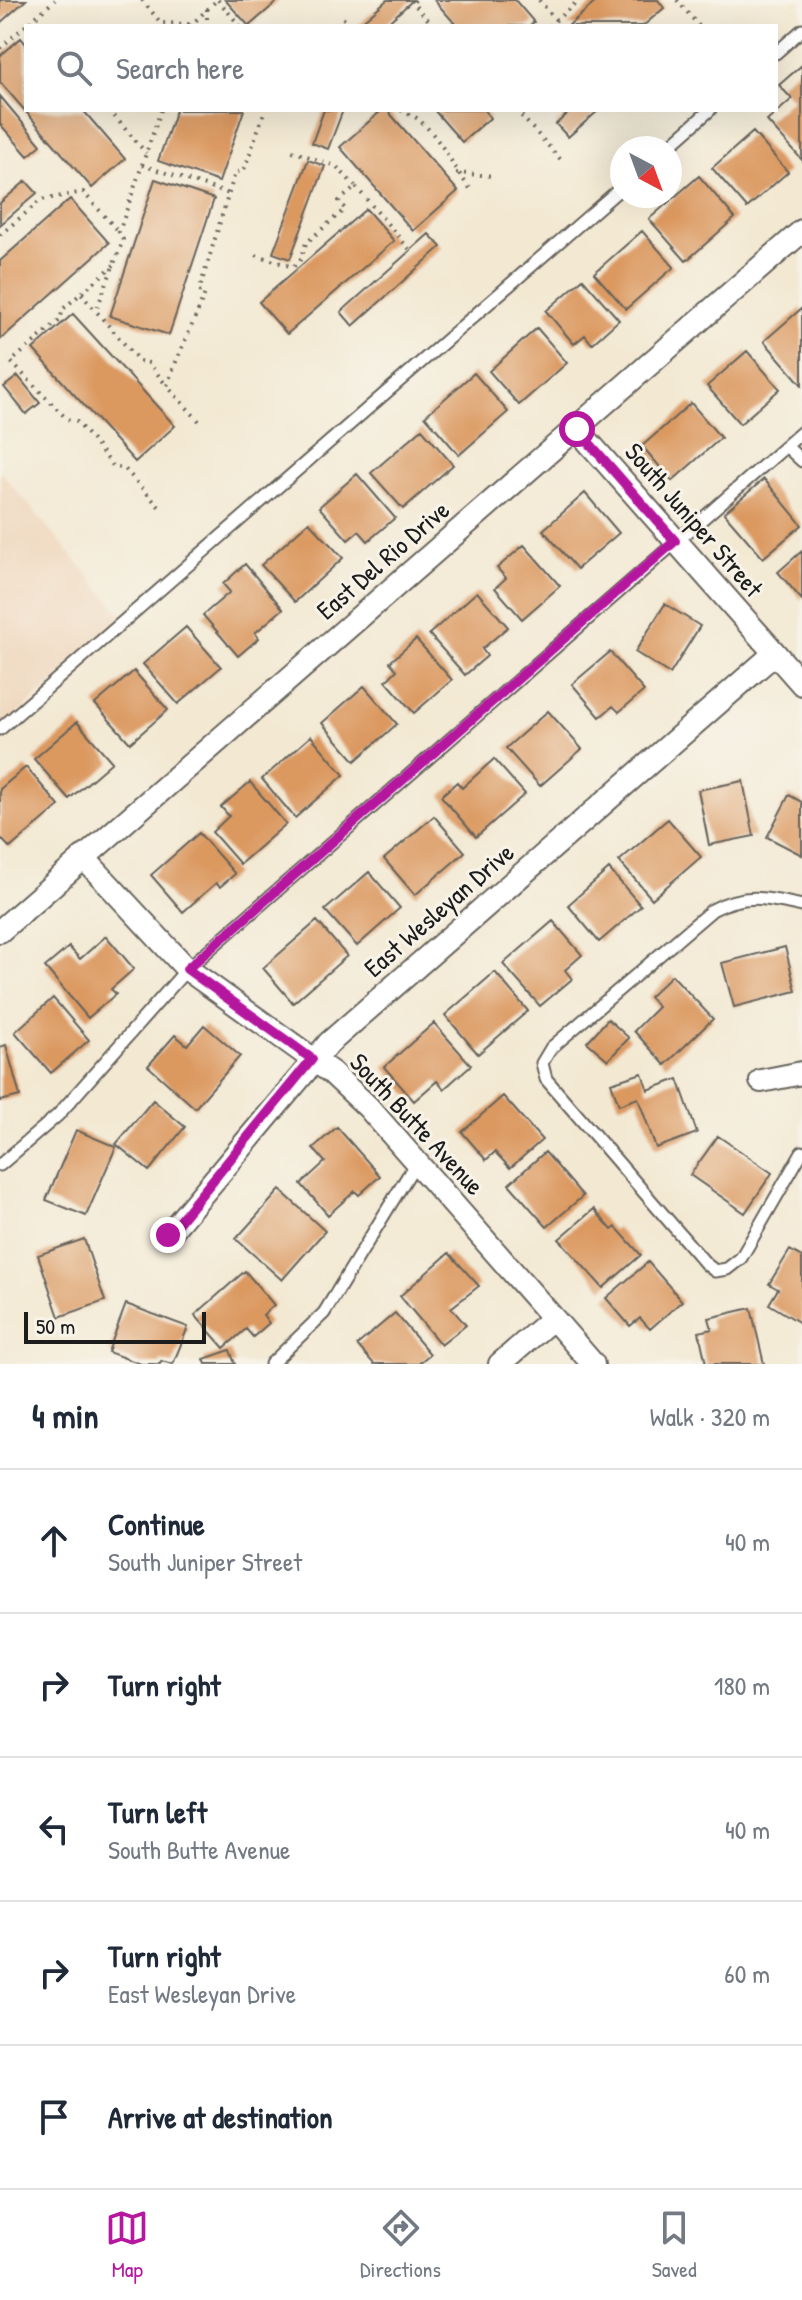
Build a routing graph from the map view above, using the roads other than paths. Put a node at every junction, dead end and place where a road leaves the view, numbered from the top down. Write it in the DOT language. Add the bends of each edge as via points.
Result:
graph roads {
  1 [pos="802,30"];
  2 [pos="778,51"];
  3 [pos="708,112"];
  4 [pos="681,136"];
  5 [pos="610,197"];
  6 [pos="802,231"];
  7 [pos="577,429"];
  8 [pos="802,432"];
  9 [pos="786,446"];
  10 [pos="802,461"];
  11 [pos="675,541"];
  12 [pos="774,654"];
  13 [pos="802,684"];
  14 [pos="0,729"];
  15 [pos="83,857"];
  16 [pos="802,906"];
  17 [pos="0,931"];
  18 [pos="187,969"];
  19 [pos="312,1059"];
  20 [pos="802,1073"];
  21 [pos="761,1081"];
  22 [pos="802,1152"];
  23 [pos="417,1160"];
  24 [pos="0,1165"];
  25 [pos="168,1235"];
  26 [pos="553,1318"];
  27 [pos="271,1364"];
  28 [pos="500,1364"];
  29 [pos="593,1364"];
  1 -- 2 [label="lane"];
  3 -- 4 [label="lane"];
  5 -- 14 [label="lane"];
  6 -- 7 [label="street, East Del Rio Drive"];
  7 -- 11 [label="street, South Juniper Street"];
  7 -- 15 [label="street, East Del Rio Drive"];
  8 -- 9 [label="lane"];
  9 -- 10 [label="lane"];
  9 -- 11 [label="lane"];
  11 -- 12 [label="street, South Juniper Street"];
  11 -- 18 [label="lane"];
  12 -- 13 [label="street, South Juniper Street"];
  12 -- 19 [label="street, East Wesleyan Drive"];
  15 -- 17 [label="street, East Del Rio Drive"];
  15 -- 18 [label="street, South Butte Avenue"];
  16 -- 22 [label="lane" via="756,896 712,910 551,1048 542,1063 546,1079 715,1271 741,1258"];
  18 -- 19 [label="street, South Butte Avenue"];
  18 -- 24 [label="lane" via="58,1115"];
  19 -- 23 [label="street, South Butte Avenue" via="351,1089"];
  19 -- 25 [label="street, East Wesleyan Drive"];
  20 -- 21 [label="street"];
  23 -- 26 [label="street, South Butte Avenue"];
  23 -- 27 [label="lane" via="324,1313"];
  26 -- 28 [label="street"];
  26 -- 29 [label="street, South Butte Avenue"];
}
